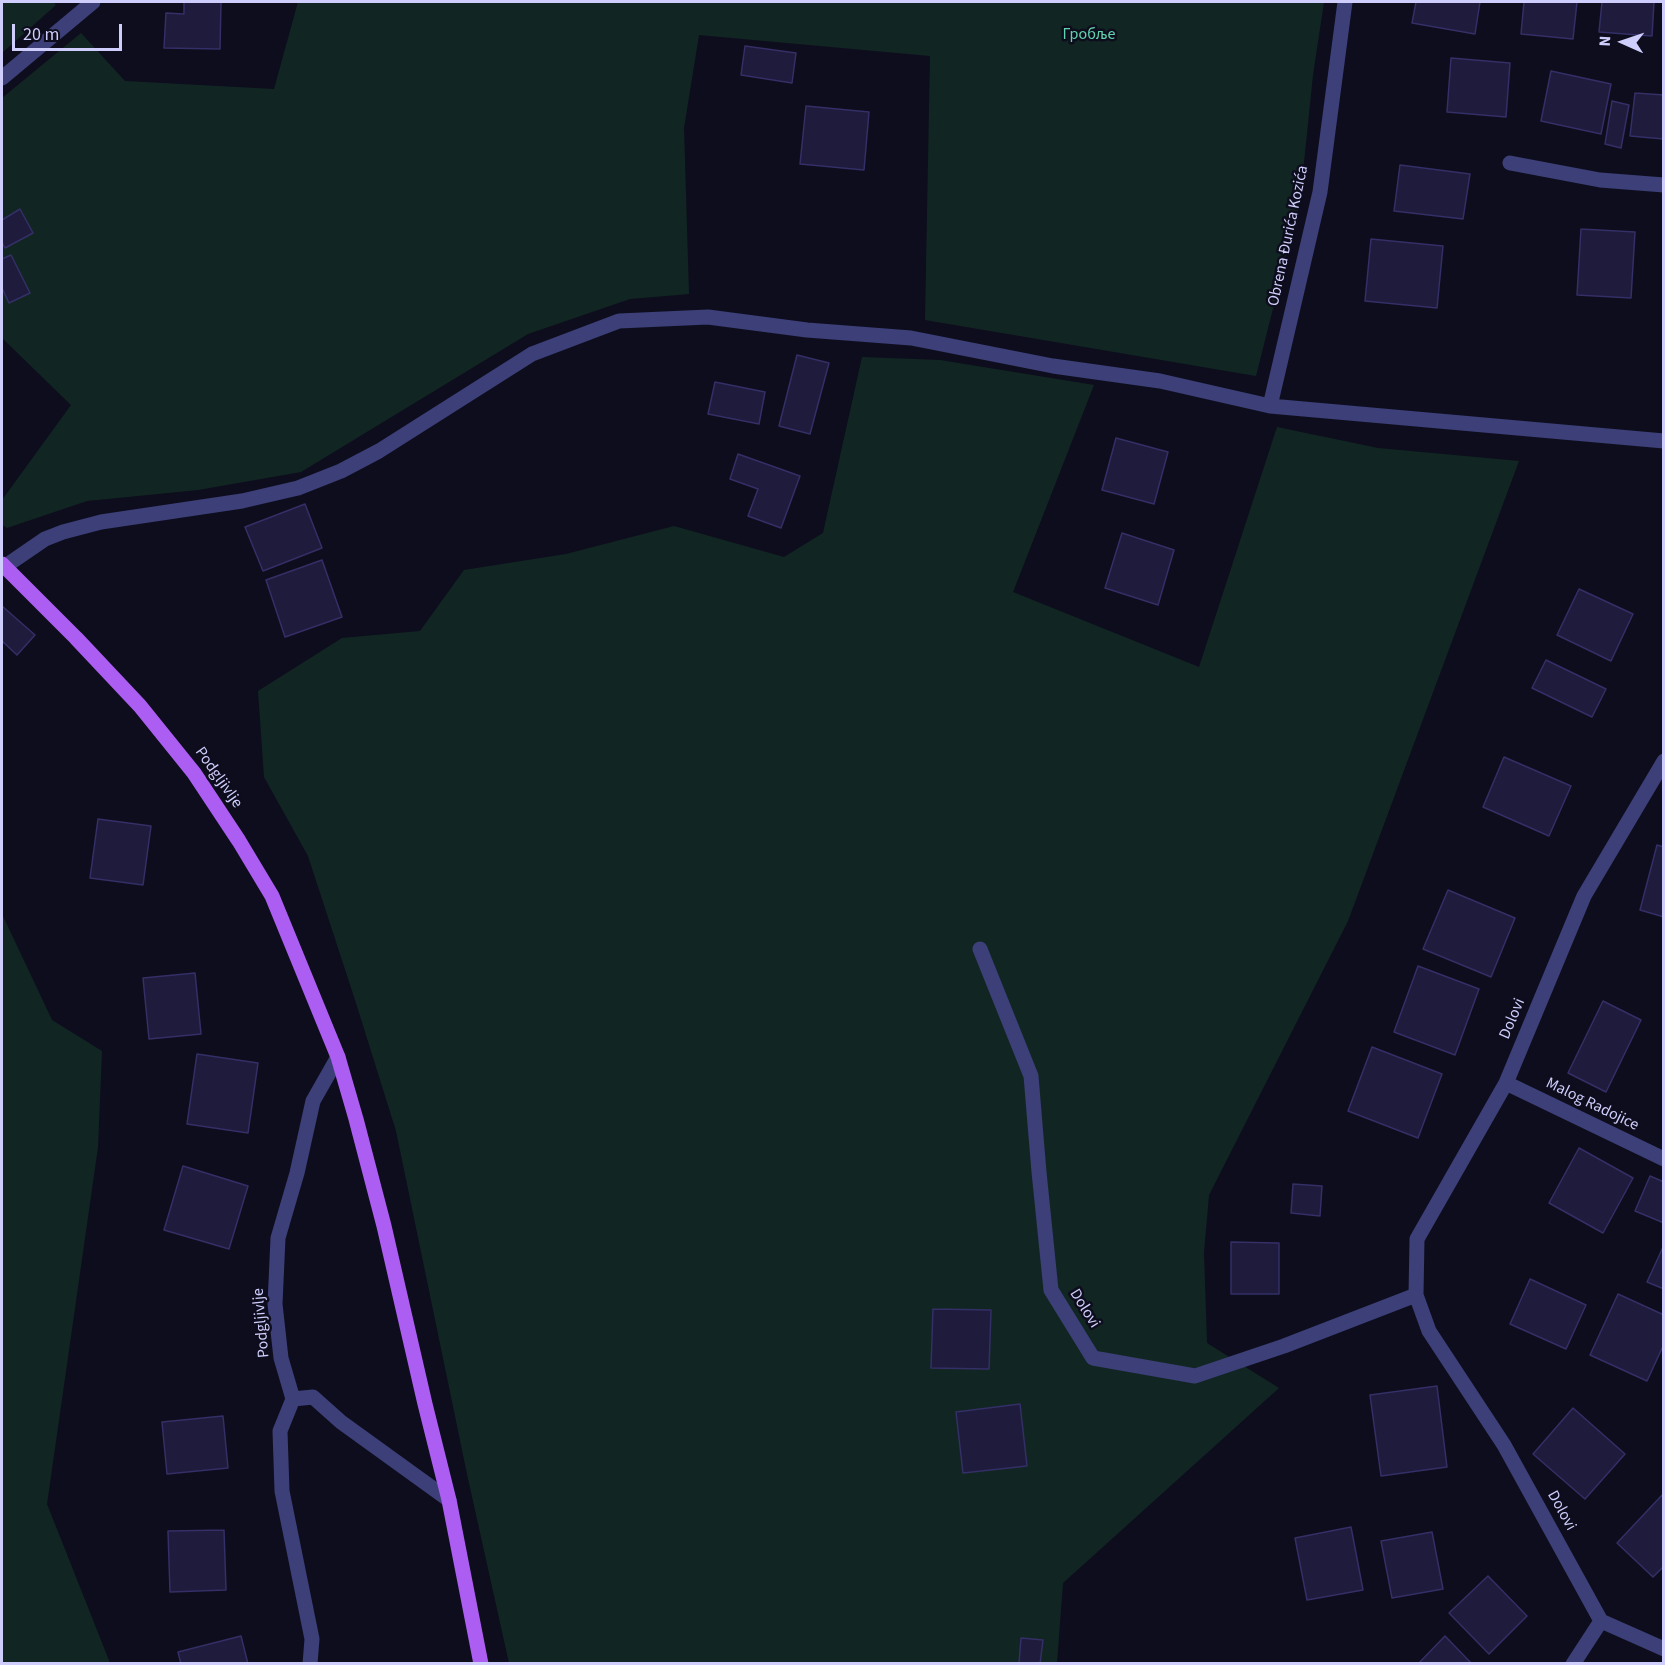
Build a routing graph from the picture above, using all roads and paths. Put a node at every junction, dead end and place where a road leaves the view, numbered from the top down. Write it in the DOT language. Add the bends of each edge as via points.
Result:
graph roads {
  1 [pos="93,2"];
  2 [pos="1345,2"];
  3 [pos="2,78"];
  4 [pos="1510,163"];
  5 [pos="1664,185"];
  6 [pos="1270,406"];
  7 [pos="1664,441"];
  8 [pos="3,566"];
  9 [pos="1664,761"];
  10 [pos="980,949"];
  11 [pos="338,1057"];
  12 [pos="1506,1083"];
  13 [pos="1664,1159"];
  14 [pos="1416,1294"];
  15 [pos="293,1399"];
  16 [pos="449,1500"];
  17 [pos="1601,1621"];
  18 [pos="1664,1649"];
  19 [pos="310,1664"];
  20 [pos="481,1664"];
  21 [pos="1574,1664"];
  1 -- 3 [label="street"];
  2 -- 6 [label="street, Obrena Đurića Kozića" via="1320,192"];
  4 -- 5 [label="street" via="1600,180"];
  6 -- 7 [label="street"];
  6 -- 8 [label="street" via="1160,381 1053,366 911,339 708,317 619,321 532,354 341,471 298,488 242,501 101,522 63,532"];
  8 -- 11 [label="main road, Podgljivlje" via="140,706 194,773 272,896"];
  9 -- 12 [label="street, Dolovi" via="1584,896"];
  10 -- 14 [label="street, Dolovi" via="1032,1076 1051,1290 1093,1358 1195,1376"];
  11 -- 15 [label="street, Podgljivlje" via="313,1101 278,1238 275,1304 281,1358"];
  11 -- 16 [label="main road, Podgljivlje" via="384,1226"];
  12 -- 13 [label="street, Malog Radojice"];
  12 -- 14 [label="street, Dolovi" via="1417,1239"];
  14 -- 17 [label="street, Dolovi" via="1430,1331 1504,1445"];
  15 -- 16 [label="street" via="313,1397 341,1422"];
  15 -- 19 [label="street" via="280,1431 282,1491 312,1639"];
  16 -- 20 [label="main road, Podgljivlje"];
  17 -- 18 [label="street"];
  17 -- 21 [label="street"];
}
